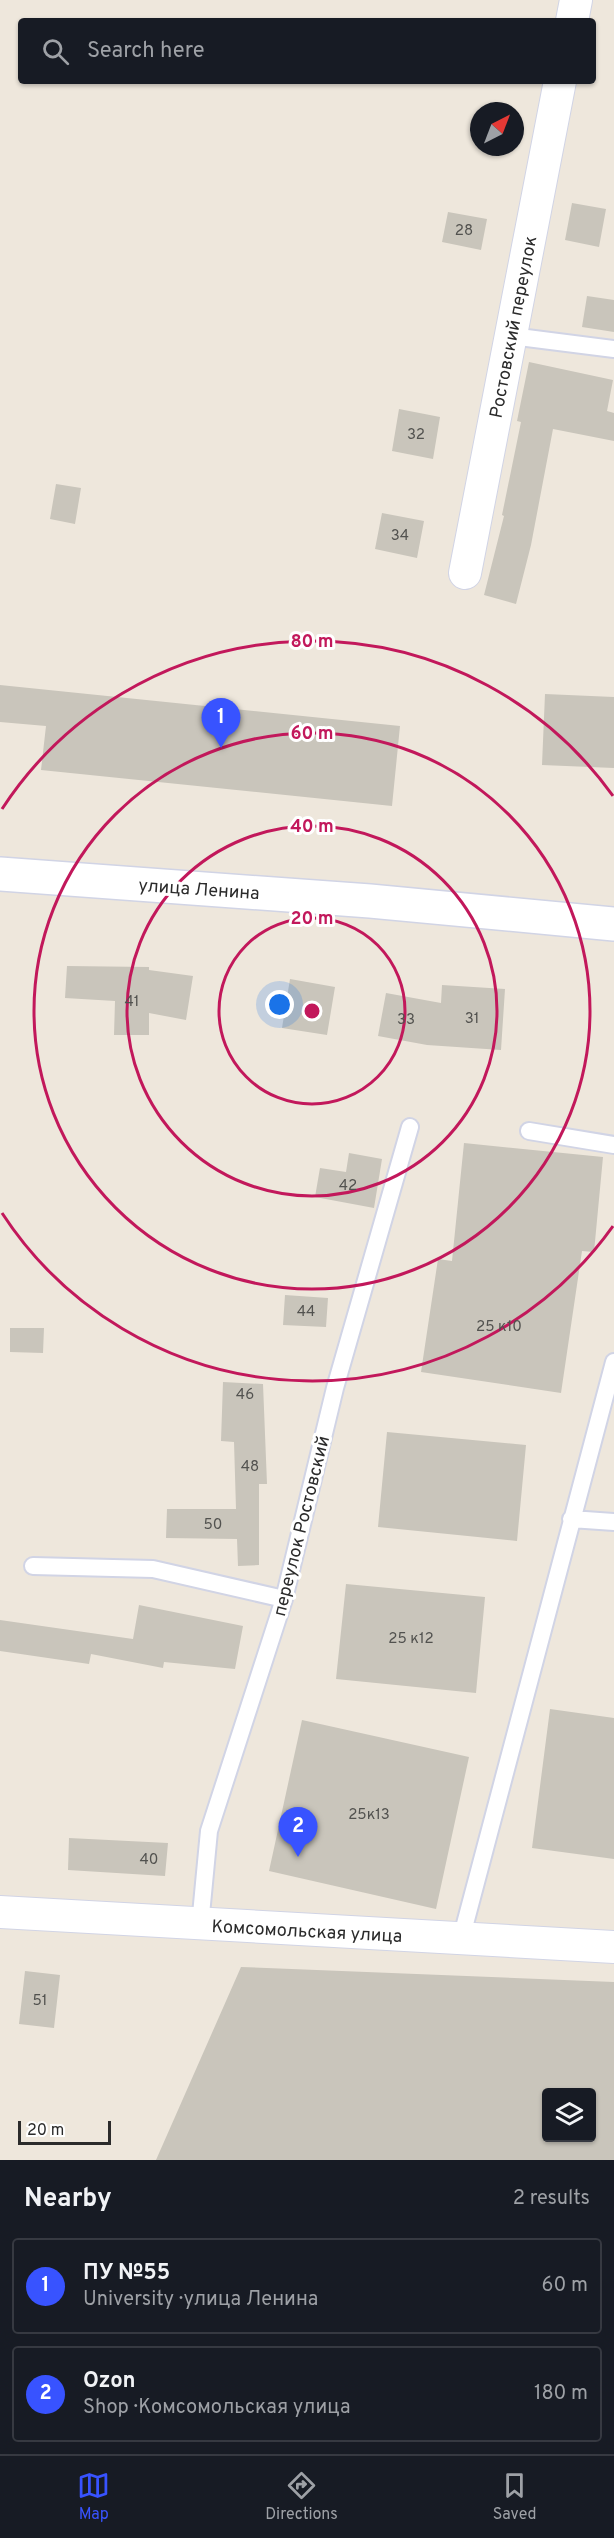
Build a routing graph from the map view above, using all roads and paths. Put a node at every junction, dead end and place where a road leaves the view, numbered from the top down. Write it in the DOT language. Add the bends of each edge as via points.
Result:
graph roads {
  1 [pos="576,0"];
  2 [pos="573,18"];
  3 [pos="559,84"];
  4 [pos="511,336"];
  5 [pos="614,349"];
  6 [pos="465,573"];
  7 [pos="0,874"];
  8 [pos="614,924"];
  9 [pos="410,1127"];
  10 [pos="529,1131"];
  11 [pos="614,1145"];
  12 [pos="614,1362"];
  13 [pos="571,1519"];
  14 [pos="614,1522"];
  15 [pos="33,1566"];
  16 [pos="284,1599"];
  17 [pos="0,1912"];
  18 [pos="200,1925"];
  19 [pos="461,1939"];
  20 [pos="614,1947"];
  1 -- 2 [label="street"];
  3 -- 4 [label="street, Ростовский переулок"];
  4 -- 5 [label="lane"];
  4 -- 6 [label="street, Ростовский переулок"];
  7 -- 8 [label="street, улица Ленина" via="370,901"];
  9 -- 16 [label="lane, переулок Ростовский" via="335,1388"];
  10 -- 11 [label="lane"];
  12 -- 13 [label="lane"];
  13 -- 14 [label="lane"];
  13 -- 19 [label="lane"];
  15 -- 16 [label="lane" via="153,1569"];
  16 -- 18 [label="lane, переулок Ростовский" via="209,1831"];
  17 -- 18 [label="street, Комсомольская улица"];
  18 -- 19 [label="street, Комсомольская улица"];
  19 -- 20 [label="street, Комсомольская улица"];
}
